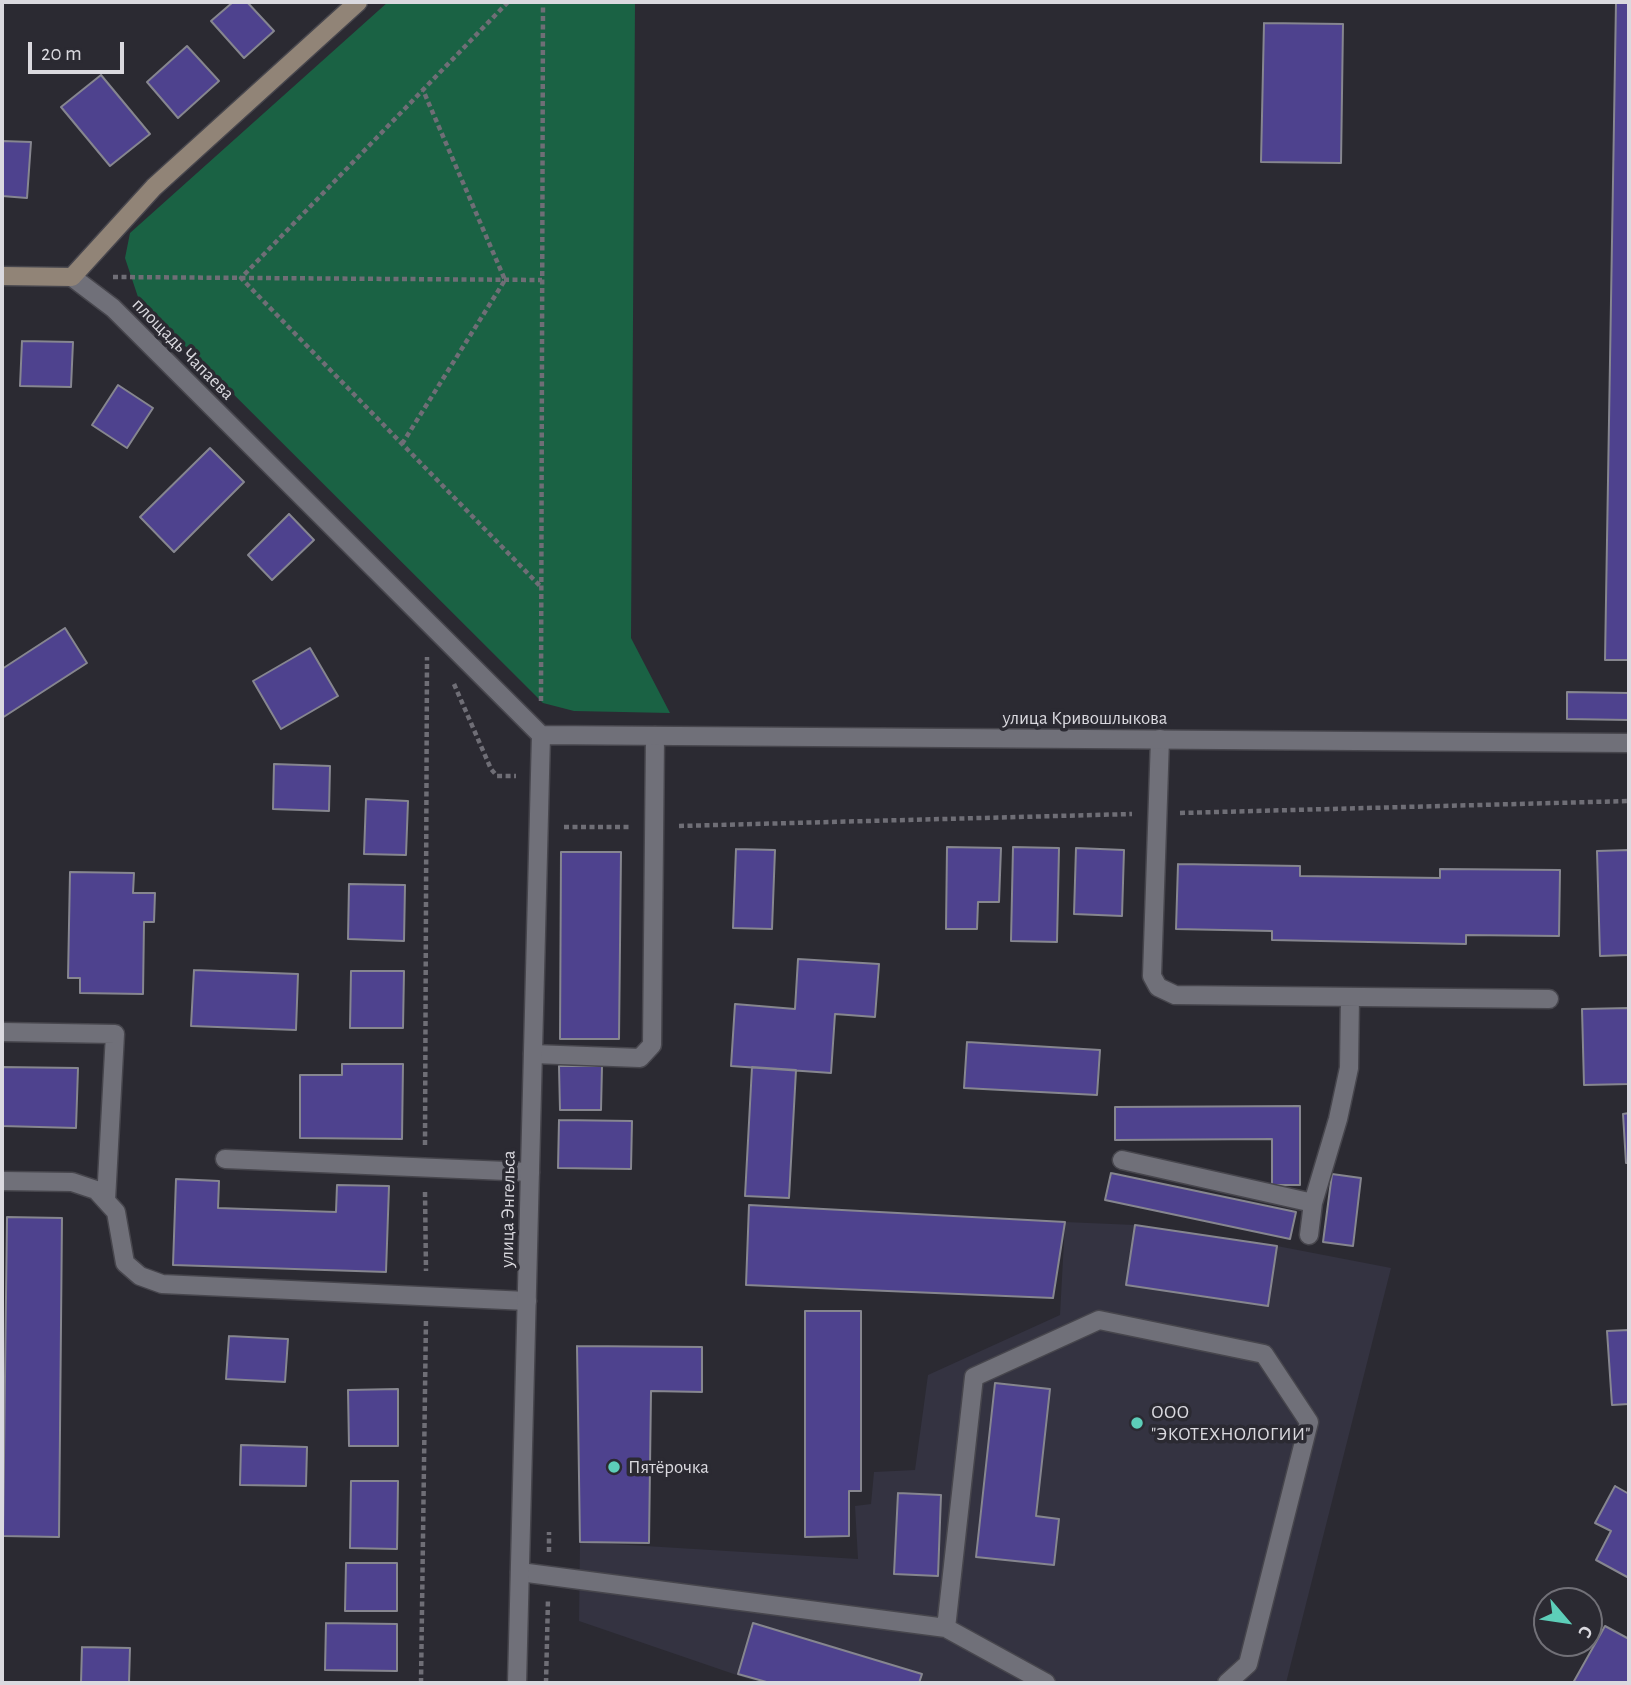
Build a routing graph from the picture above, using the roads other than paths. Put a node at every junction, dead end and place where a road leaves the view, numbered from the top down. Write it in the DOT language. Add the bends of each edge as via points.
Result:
graph roads {
  1 [pos="358,2"];
  2 [pos="2,276"];
  3 [pos="72,277"];
  4 [pos="541,735"];
  5 [pos="655,736"];
  6 [pos="1160,739"];
  7 [pos="1629,743"];
  8 [pos="1350,997"];
  9 [pos="1549,999"];
  10 [pos="2,1032"];
  11 [pos="533,1054"];
  12 [pos="225,1159"];
  13 [pos="1122,1160"];
  14 [pos="530,1172"];
  15 [pos="2,1181"];
  16 [pos="106,1200"];
  17 [pos="1314,1203"];
  18 [pos="1309,1235"];
  19 [pos="527,1301"];
  20 [pos="520,1572"];
  21 [pos="946,1628"];
  22 [pos="517,1683"];
  23 [pos="1046,1683"];
  24 [pos="1227,1683"];
  1 -- 3 [label="street" via="154,187"];
  2 -- 3 [label="street"];
  3 -- 4 [label="street, площадь Чапаева" via="113,308"];
  4 -- 5 [label="street, улица Кривошлыкова"];
  4 -- 11 [label="street, улица Энгельса"];
  5 -- 6 [label="street, улица Кривошлыкова"];
  5 -- 11 [label="street" via="652,1045 640,1058"];
  6 -- 7 [label="street, улица Кривошлыкова"];
  6 -- 8 [label="street" via="1152,976 1158,987 1175,995"];
  8 -- 9 [label="street"];
  8 -- 17 [label="street" via="1349,1068"];
  10 -- 16 [label="street" via="115,1034"];
  11 -- 14 [label="street, улица Энгельса"];
  12 -- 14 [label="street"];
  13 -- 17 [label="street"];
  14 -- 19 [label="street, улица Энгельса"];
  15 -- 16 [label="street" via="72,1182 96,1190"];
  16 -- 19 [label="street" via="116,1212 125,1263 140,1276 162,1284"];
  17 -- 18 [label="street"];
  19 -- 20 [label="street, улица Энгельса"];
  20 -- 21 [label="street"];
  20 -- 22 [label="street, улица Энгельса"];
  21 -- 23 [label="street"];
  21 -- 24 [label="street" via="974,1377 1099,1320 1264,1354 1309,1422 1248,1664"];
}
